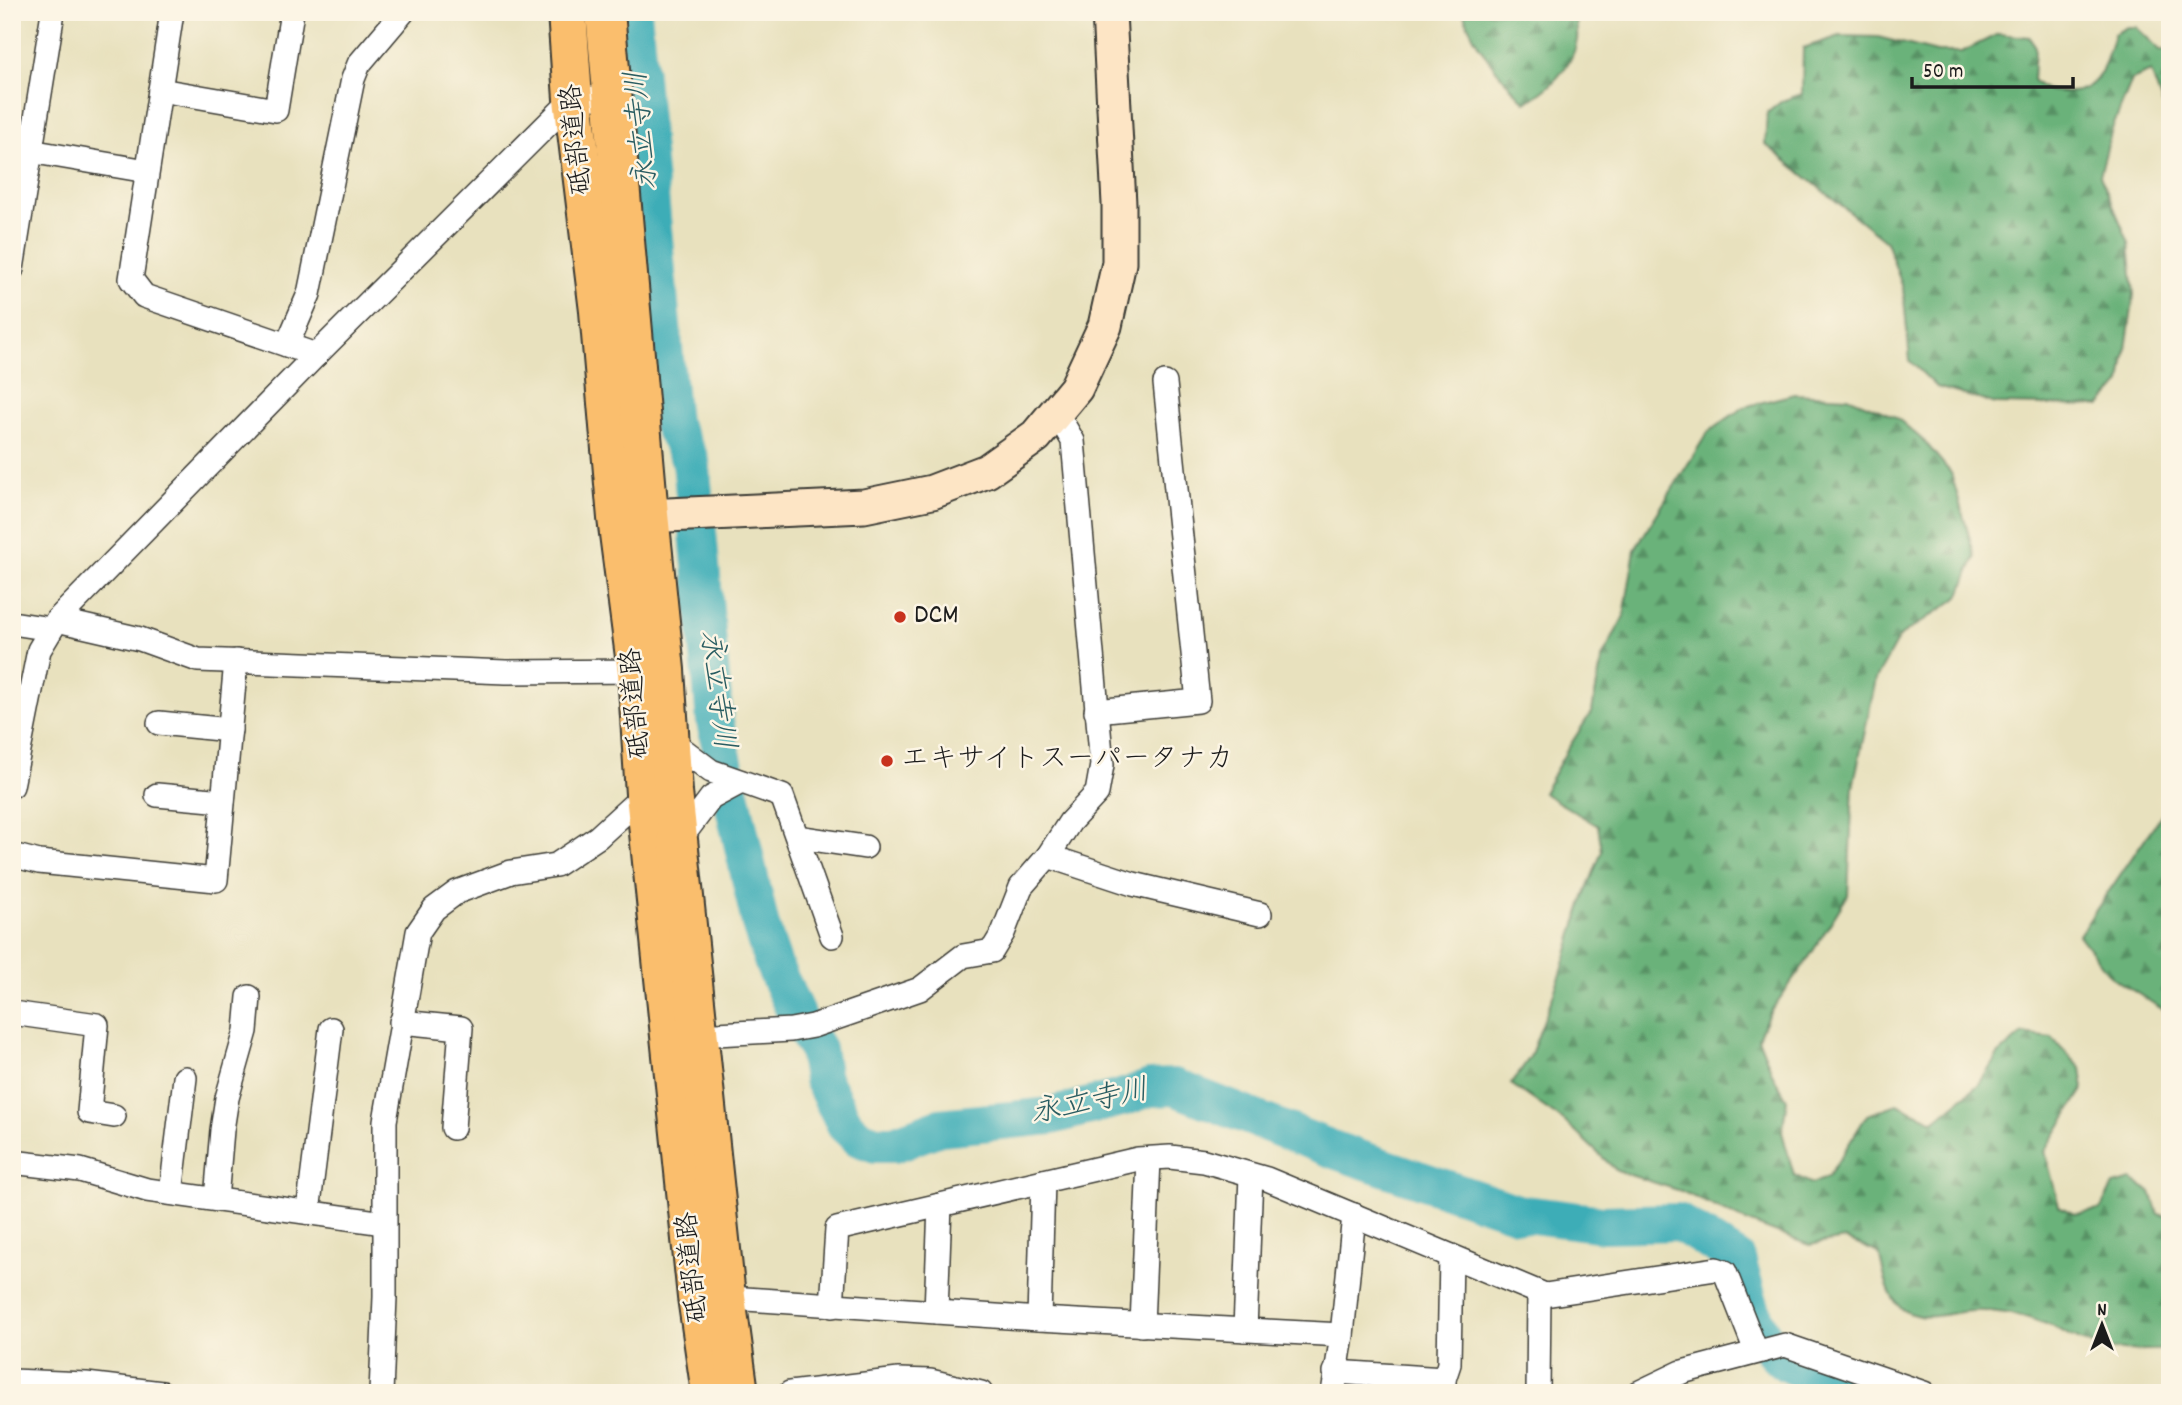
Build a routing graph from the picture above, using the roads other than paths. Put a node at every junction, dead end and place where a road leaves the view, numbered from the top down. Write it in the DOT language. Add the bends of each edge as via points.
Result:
graph roads {
  1 [pos="53,12"];
  2 [pos="173,12"];
  3 [pos="292,12"];
  4 [pos="403,12"];
  5 [pos="567,12"];
  6 [pos="605,12"];
  7 [pos="1108,12"];
  8 [pos="160,90"];
  9 [pos="613,97"];
  10 [pos="573,99"];
  11 [pos="21,150"];
  12 [pos="147,171"];
  13 [pos="12,269"];
  14 [pos="287,345"];
  15 [pos="316,355"];
  16 [pos="1165,383"];
  17 [pos="1056,412"];
  18 [pos="633,516"];
  19 [pos="12,624"];
  20 [pos="54,624"];
  21 [pos="236,661"];
  22 [pos="651,671"];
  23 [pos="1096,712"];
  24 [pos="159,723"];
  25 [pos="230,730"];
  26 [pos="670,740"];
  27 [pos="741,782"];
  28 [pos="12,786"];
  29 [pos="659,793"];
  30 [pos="157,795"];
  31 [pos="223,801"];
  32 [pos="798,837"];
  33 [pos="678,842"];
  34 [pos="865,847"];
  35 [pos="12,855"];
  36 [pos="1048,856"];
  37 [pos="1260,914"];
  38 [pos="832,936"];
  39 [pos="248,997"];
  40 [pos="12,1013"];
  41 [pos="401,1022"];
  42 [pos="331,1029"];
  43 [pos="698,1035"];
  44 [pos="183,1077"];
  45 [pos="114,1116"];
  46 [pos="453,1128"];
  47 [pos="1149,1159"];
  48 [pos="12,1162"];
  49 [pos="1251,1175"];
  50 [pos="1043,1181"];
  51 [pos="171,1193"];
  52 [pos="216,1199"];
  53 [pos="940,1205"];
  54 [pos="308,1212"];
  55 [pos="1354,1215"];
  56 [pos="384,1223"];
  57 [pos="1451,1256"];
  58 [pos="1539,1293"];
  59 [pos="712,1297"];
  60 [pos="832,1306"];
  61 [pos="936,1312"];
  62 [pos="1039,1320"];
  63 [pos="1142,1325"];
  64 [pos="1245,1331"];
  65 [pos="1342,1335"];
  66 [pos="1769,1349"];
  67 [pos="12,1381"];
  68 [pos="1334,1382"];
  69 [pos="1444,1386"];
  70 [pos="162,1393"];
  71 [pos="381,1393"];
  72 [pos="710,1393"];
  73 [pos="739,1393"];
  74 [pos="789,1393"];
  75 [pos="981,1393"];
  76 [pos="1538,1393"];
  77 [pos="1638,1393"];
  78 [pos="1924,1393"];
  1 -- 11 [label="street"];
  2 -- 8 [label="street"];
  3 -- 8 [label="street" via="276,110"];
  4 -- 14 [label="street" via="359,64 353,79 309,294"];
  5 -- 10 [label="highway, 砥部道路"];
  6 -- 9 [label="highway, 砥部道路"];
  7 -- 17 [label="street" via="1119,262 1105,326 1076,388"];
  8 -- 12 [label="street"];
  9 -- 10 [label="street"];
  9 -- 18 [label="highway, 砥部道路"];
  10 -- 15 [label="street"];
  10 -- 18 [label="highway, 砥部道路" via="599,311"];
  11 -- 12 [label="street"];
  11 -- 13 [label="street"];
  12 -- 14 [label="street" via="131,279 144,296"];
  14 -- 15 [label="street"];
  15 -- 20 [label="street"];
  16 -- 23 [label="street" via="1198,701"];
  17 -- 18 [label="street" via="1036,436 987,471 932,492 864,506"];
  17 -- 23 [label="street" via="1073,442"];
  18 -- 22 [label="highway, 砥部道路"];
  19 -- 20 [label="street"];
  20 -- 21 [label="street" via="140,639 198,660"];
  20 -- 28 [label="street" via="39,650"];
  21 -- 22 [label="street" via="506,672"];
  21 -- 25 [label="street"];
  22 -- 26 [label="highway, 砥部道路"];
  22 -- 29 [label="highway, 砥部道路"];
  23 -- 36 [label="street" via="1102,765 1097,793 1070,822"];
  24 -- 25 [label="street"];
  25 -- 31 [label="street"];
  26 -- 27 [label="street" via="710,771"];
  26 -- 29 [label="highway, 砥部道路"];
  27 -- 32 [label="street" via="782,796"];
  27 -- 33 [label="street" via="710,798"];
  29 -- 33 [label="highway, 砥部道路"];
  29 -- 41 [label="street" via="556,865 511,872 457,892 434,909 418,932"];
  29 -- 59 [label="highway, 砥部道路"];
  30 -- 31 [label="street"];
  31 -- 35 [label="street" via="216,880 39,862"];
  32 -- 34 [label="street"];
  32 -- 38 [label="street"];
  33 -- 43 [label="highway, 砥部道路"];
  36 -- 37 [label="street" via="1133,884"];
  36 -- 43 [label="street" via="1020,887 992,951 963,956 920,989 813,1026"];
  39 -- 52 [label="street" via="246,1031 227,1098"];
  40 -- 45 [label="street" via="97,1025 89,1112"];
  41 -- 46 [label="street" via="461,1028"];
  41 -- 56 [label="street" via="385,1121"];
  42 -- 54 [label="street"];
  43 -- 59 [label="highway, 砥部道路"];
  44 -- 51 [label="street"];
  47 -- 49 [label="street" via="1203,1161"];
  47 -- 50 [label="street"];
  47 -- 63 [label="street"];
  48 -- 51 [label="street" via="80,1170"];
  49 -- 55 [label="street"];
  49 -- 64 [label="street"];
  50 -- 53 [label="street"];
  50 -- 62 [label="street"];
  51 -- 52 [label="street"];
  52 -- 54 [label="street"];
  53 -- 60 [label="street" via="837,1229"];
  53 -- 61 [label="street"];
  54 -- 56 [label="street"];
  55 -- 57 [label="street"];
  55 -- 65 [label="street"];
  56 -- 71 [label="street"];
  57 -- 58 [label="street"];
  57 -- 69 [label="street" via="1449,1364"];
  58 -- 66 [label="street" via="1716,1269 1725,1272"];
  58 -- 76 [label="street"];
  59 -- 60 [label="street"];
  59 -- 72 [label="highway, 砥部道路"];
  59 -- 73 [label="highway, 砥部道路"];
  60 -- 61 [label="street"];
  61 -- 62 [label="street"];
  62 -- 63 [label="street"];
  63 -- 64 [label="street"];
  64 -- 65 [label="street"];
  65 -- 68 [label="street"];
  66 -- 77 [label="street" via="1682,1372"];
  66 -- 78 [label="street"];
  67 -- 70 [label="street"];
  68 -- 69 [label="street"];
  74 -- 75 [label="street" via="899,1380 930,1381"];
}
